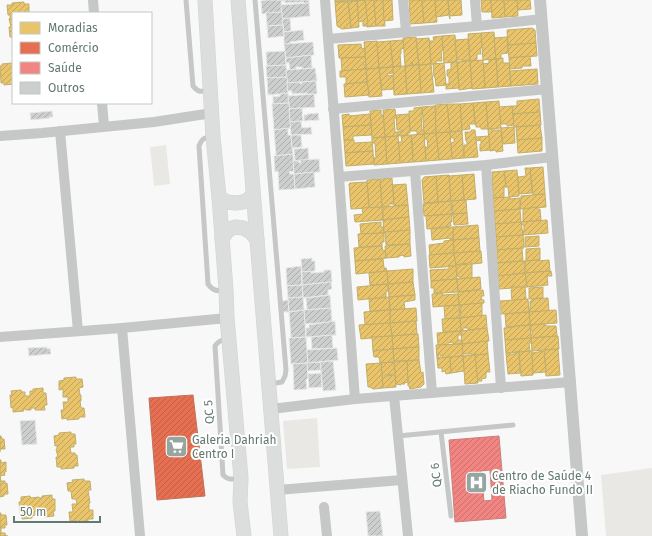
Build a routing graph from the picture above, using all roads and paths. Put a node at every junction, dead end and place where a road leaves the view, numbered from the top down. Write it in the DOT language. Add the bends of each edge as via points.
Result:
graph roads {
  1 [pos="93,0"];
  2 [pos="186,0"];
  3 [pos="204,0"];
  4 [pos="238,0"];
  5 [pos="255,0"];
  6 [pos="325,0"];
  7 [pos="403,0"];
  8 [pos="475,0"];
  9 [pos="540,0"];
  10 [pos="94,12"];
  11 [pos="542,19"];
  12 [pos="477,26"];
  13 [pos="406,31"];
  14 [pos="328,39"];
  15 [pos="210,89"];
  16 [pos="548,89"];
  17 [pos="102,104"];
  18 [pos="333,109"];
  19 [pos="212,113"];
  20 [pos="104,126"];
  21 [pos="60,131"];
  22 [pos="0,136"];
  23 [pos="213,137"];
  24 [pos="552,158"];
  25 [pos="486,165"];
  26 [pos="415,171"];
  27 [pos="339,177"];
  28 [pos="253,194"];
  29 [pos="219,197"];
  30 [pos="222,239"];
  31 [pos="257,240"];
  32 [pos="226,290"];
  33 [pos="228,318"];
  34 [pos="122,328"];
  35 [pos="78,332"];
  36 [pos="0,337"];
  37 [pos="571,382"];
  38 [pos="269,384"];
  39 [pos="501,388"];
  40 [pos="432,394"];
  41 [pos="394,396"];
  42 [pos="355,400"];
  43 [pos="271,409"];
  44 [pos="513,426"];
  45 [pos="441,432"];
  46 [pos="398,436"];
  47 [pos="402,480"];
  48 [pos="277,490"];
  49 [pos="324,507"];
  50 [pos="451,516"];
  51 [pos="140,536"];
  52 [pos="244,536"];
  53 [pos="281,536"];
  54 [pos="327,536"];
  55 [pos="408,536"];
  56 [pos="582,536"];
  1 -- 10 [label="street"];
  2 -- 15 [label="lane" via="193,86 201,92"];
  3 -- 15 [label="main road"];
  4 -- 28 [label="main road"];
  5 -- 38 [label="lane" via="286,370 282,382"];
  6 -- 14 [label="street"];
  7 -- 13 [label="street"];
  8 -- 12 [label="street"];
  9 -- 11 [label="street"];
  11 -- 12 [label="street"];
  11 -- 16 [label="street"];
  12 -- 13 [label="street"];
  13 -- 14 [label="street"];
  14 -- 18 [label="street"];
  15 -- 19 [label="main road"];
  16 -- 18 [label="street"];
  16 -- 24 [label="street"];
  17 -- 20 [label="street"];
  18 -- 27 [label="street"];
  19 -- 20 [label="street" via="154,122"];
  19 -- 23 [label="main road"];
  20 -- 21 [label="street"];
  21 -- 22 [label="street"];
  21 -- 35 [label="street"];
  23 -- 29 [label="main road"];
  23 -- 32 [label="lane" via="201,140 198,146 208,284 217,291"];
  24 -- 25 [label="street"];
  24 -- 37 [label="street"];
  25 -- 26 [label="street"];
  25 -- 39 [label="street"];
  26 -- 27 [label="street"];
  26 -- 40 [label="street"];
  27 -- 42 [label="street"];
  28 -- 29 [label="main road" via="248,200 235,203"];
  28 -- 31 [label="main road"];
  29 -- 30 [label="main road"];
  30 -- 31 [label="main road" via="228,230 235,227 251,232"];
  30 -- 32 [label="main road"];
  31 -- 38 [label="main road"];
  32 -- 33 [label="main road"];
  33 -- 34 [label="street"];
  33 -- 52 [label="main road"];
  34 -- 35 [label="street"];
  34 -- 51 [label="street"];
  35 -- 36 [label="street"];
  37 -- 39 [label="street"];
  37 -- 56 [label="street"];
  38 -- 43 [label="main road"];
  39 -- 40 [label="street"];
  40 -- 41 [label="street"];
  41 -- 42 [label="street"];
  41 -- 46 [label="street"];
  42 -- 43 [label="street"];
  43 -- 48 [label="main road"];
  44 -- 45 [label="lane"];
  45 -- 46 [label="lane"];
  45 -- 50 [label="lane, QC 6"];
  46 -- 47 [label="street"];
  47 -- 48 [label="street"];
  47 -- 55 [label="street"];
  48 -- 53 [label="main road"];
  49 -- 54 [label="street"];
}
